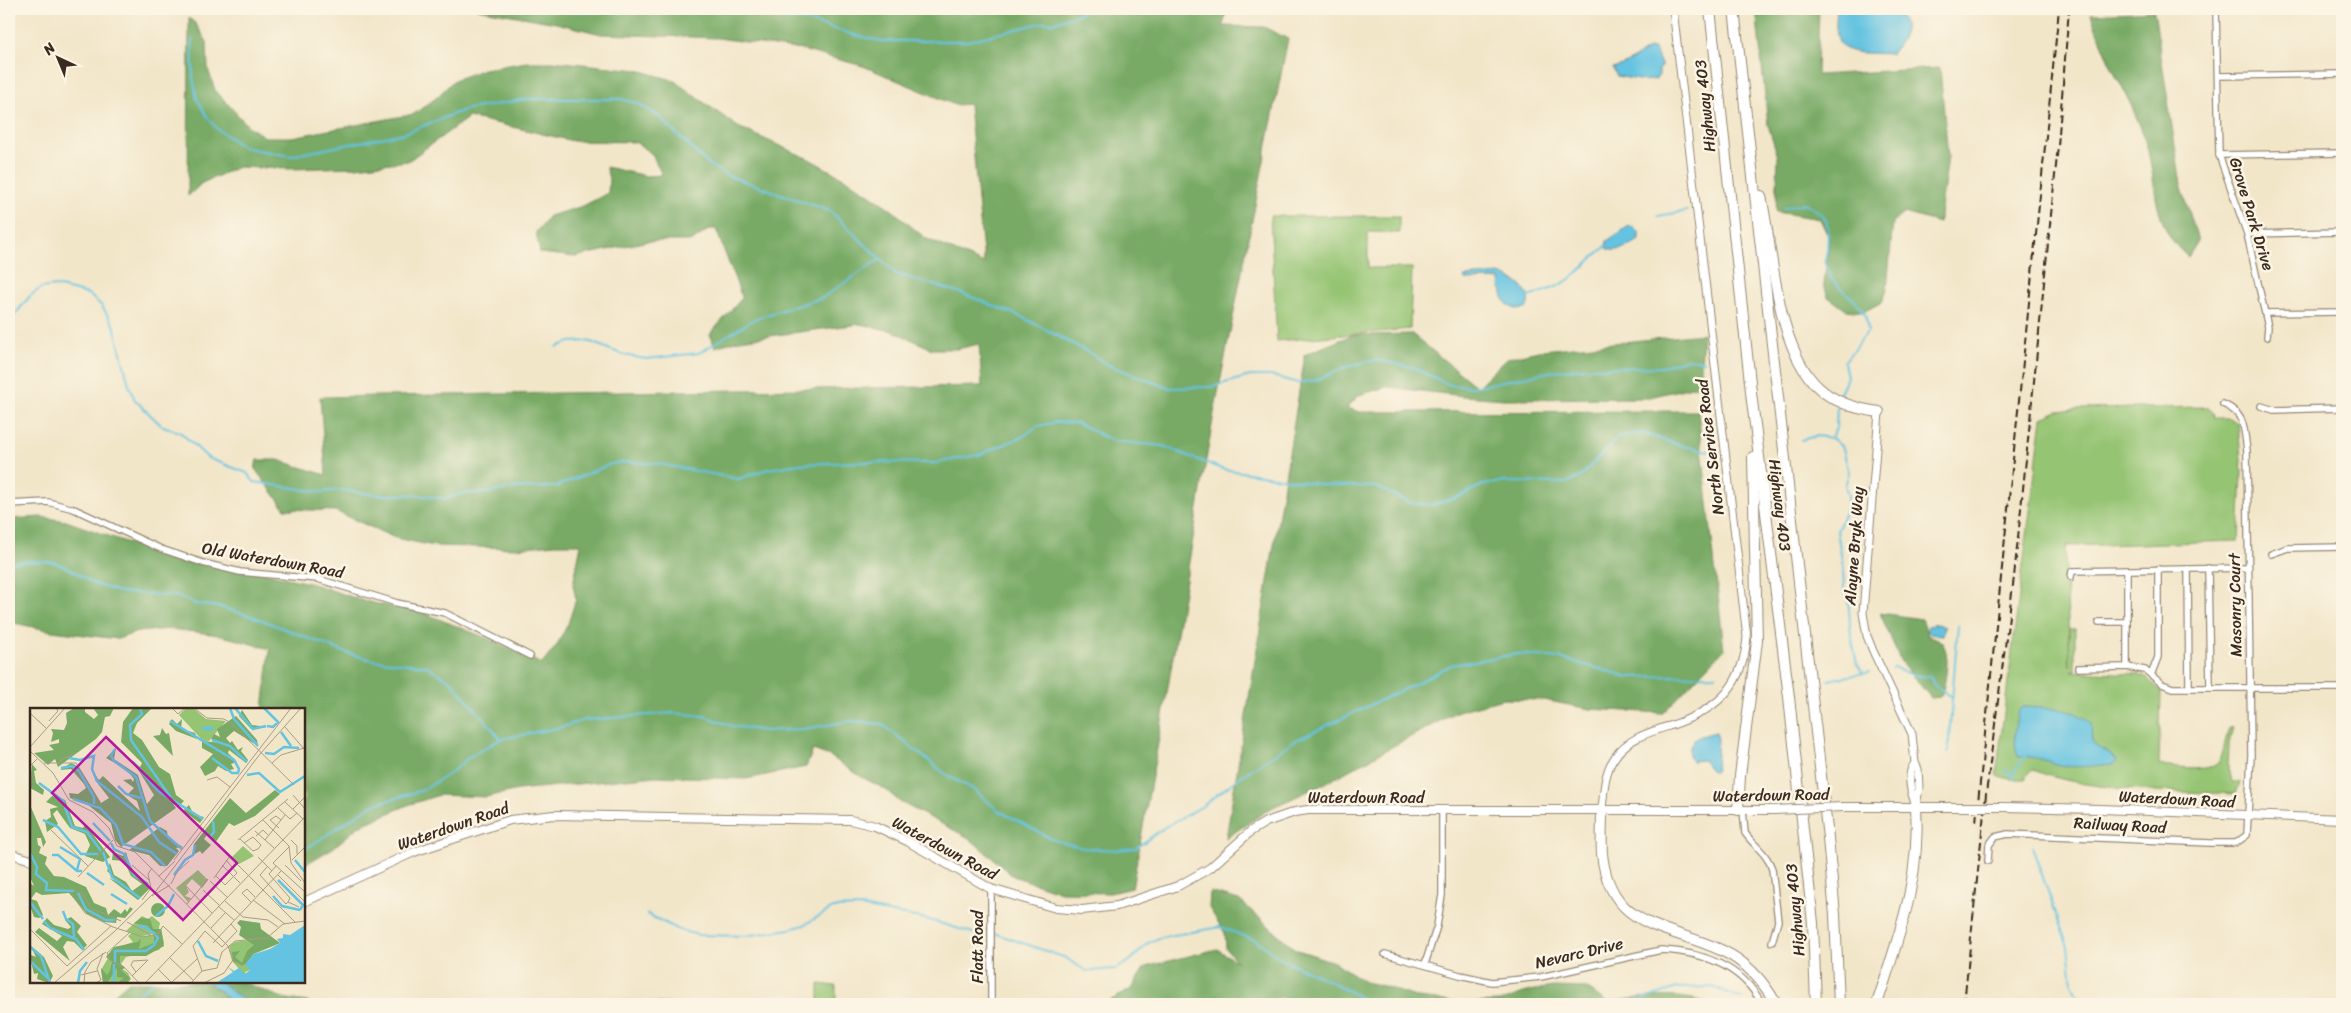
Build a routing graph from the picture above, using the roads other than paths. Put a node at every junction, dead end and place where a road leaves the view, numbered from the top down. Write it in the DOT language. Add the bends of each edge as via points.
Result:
graph roads {
  1 [pos="1673,9"];
  2 [pos="1710,9"];
  3 [pos="1734,9"];
  4 [pos="2216,9"];
  5 [pos="2342,74"];
  6 [pos="2218,76"];
  7 [pos="1750,150"];
  8 [pos="2342,153"];
  9 [pos="2219,155"];
  10 [pos="2342,232"];
  11 [pos="2247,234"];
  12 [pos="2342,312"];
  13 [pos="2265,313"];
  14 [pos="2267,337"];
  15 [pos="1752,401"];
  16 [pos="2223,404"];
  17 [pos="2261,406"];
  18 [pos="2342,408"];
  19 [pos="1878,412"];
  20 [pos="9,504"];
  21 [pos="2342,547"];
  22 [pos="2271,554"];
  23 [pos="2208,568"];
  24 [pos="2248,568"];
  25 [pos="2188,569"];
  26 [pos="2127,570"];
  27 [pos="2158,570"];
  28 [pos="2071,577"];
  29 [pos="2099,622"];
  30 [pos="2127,622"];
  31 [pos="530,656"];
  32 [pos="2127,667"];
  33 [pos="2078,668"];
  34 [pos="2151,675"];
  35 [pos="2251,686"];
  36 [pos="2210,687"];
  37 [pos="2189,688"];
  38 [pos="2342,688"];
  39 [pos="1916,806"];
  40 [pos="1602,809"];
  41 [pos="1442,810"];
  42 [pos="1741,810"];
  43 [pos="2249,816"];
  44 [pos="2342,819"];
  45 [pos="9,853"];
  46 [pos="30,860"];
  47 [pos="1988,861"];
  48 [pos="991,889"];
  49 [pos="305,902"];
  50 [pos="1772,942"];
  51 [pos="1385,954"];
  52 [pos="1426,964"];
  53 [pos="991,1004"];
  54 [pos="1762,1004"];
  55 [pos="1776,1004"];
  56 [pos="1816,1004"];
  57 [pos="1839,1004"];
  58 [pos="1877,1004"];
  1 -- 40 [label="street, North Service Road" via="1746,630 1746,653 1739,675 1716,704 1678,723 1641,736 1619,752 1607,772"];
  2 -- 15 [label="highway, Highway 403"];
  3 -- 7 [label="highway, Highway 403"];
  4 -- 6 [label="street, Grove Park Drive"];
  5 -- 6 [label="street"];
  6 -- 9 [label="street, Grove Park Drive"];
  7 -- 19 [label="highway" via="1789,340 1806,373 1819,388 1838,400"];
  7 -- 57 [label="highway, Highway 403" via="1829,848"];
  8 -- 9 [label="street"];
  9 -- 11 [label="street, Grove Park Drive"];
  10 -- 11 [label="street"];
  11 -- 13 [label="street, Grove Park Drive"];
  12 -- 13 [label="street"];
  13 -- 14 [label="street, Grove Park Drive"];
  15 -- 42 [label="highway" via="1757,641 1740,776"];
  15 -- 56 [label="highway, Highway 403" via="1813,923"];
  16 -- 24 [label="street, Masonry Court" via="2239,414 2246,444"];
  17 -- 18 [label="street" via="2274,410"];
  19 -- 39 [label="street, Alayne Bryk Way" via="1864,622 1873,651 1909,726 1918,769"];
  20 -- 31 [label="street, Old Waterdown Road" via="48,502 74,509 161,549 203,563 240,572 318,579 445,613"];
  21 -- 22 [label="street" via="2288,548"];
  23 -- 24 [label="street"];
  23 -- 25 [label="street"];
  23 -- 36 [label="street"];
  24 -- 35 [label="street, Masonry Court"];
  25 -- 27 [label="street"];
  25 -- 37 [label="street"];
  26 -- 27 [label="street"];
  26 -- 28 [label="street" via="2072,571"];
  26 -- 30 [label="street"];
  27 -- 34 [label="street" via="2158,657"];
  29 -- 30 [label="street"];
  30 -- 32 [label="street"];
  32 -- 33 [label="street"];
  32 -- 34 [label="street" via="2145,670"];
  34 -- 37 [label="street" via="2173,688"];
  35 -- 36 [label="street"];
  35 -- 38 [label="street"];
  35 -- 43 [label="street, Masonry Court"];
  36 -- 37 [label="street"];
  39 -- 42 [label="main road, Waterdown Road, bridge"];
  39 -- 43 [label="main road, Waterdown Road, bridge" via="2101,809"];
  39 -- 58 [label="highway" via="1912,887"];
  40 -- 41 [label="main road, Waterdown Road"];
  40 -- 42 [label="main road, Waterdown Road"];
  40 -- 55 [label="highway" via="1602,855 1610,884 1620,902 1652,926 1732,956 1755,974"];
  41 -- 48 [label="main road, Waterdown Road" via="1295,812 1251,831 1197,876 1169,889 1108,907 1056,908"];
  41 -- 52 [label="street" via="1442,895"];
  42 -- 50 [label="street" via="1745,833 1770,861 1772,869 1778,921"];
  43 -- 44 [label="main road, Waterdown Road"];
  43 -- 47 [label="street, Railway Road" via="2247,835 2236,843 2008,834 1995,837 1989,845"];
  45 -- 46 [label="main road"];
  48 -- 49 [label="main road, Waterdown Road" via="893,834 863,822 554,814 510,820 422,849"];
  48 -- 53 [label="street, Flatt Road"];
  51 -- 52 [label="street, Nevarc Drive"];
  52 -- 54 [label="street, Nevarc Drive" via="1492,982 1541,977 1661,950 1675,950 1707,957 1729,968 1750,985"];
}
